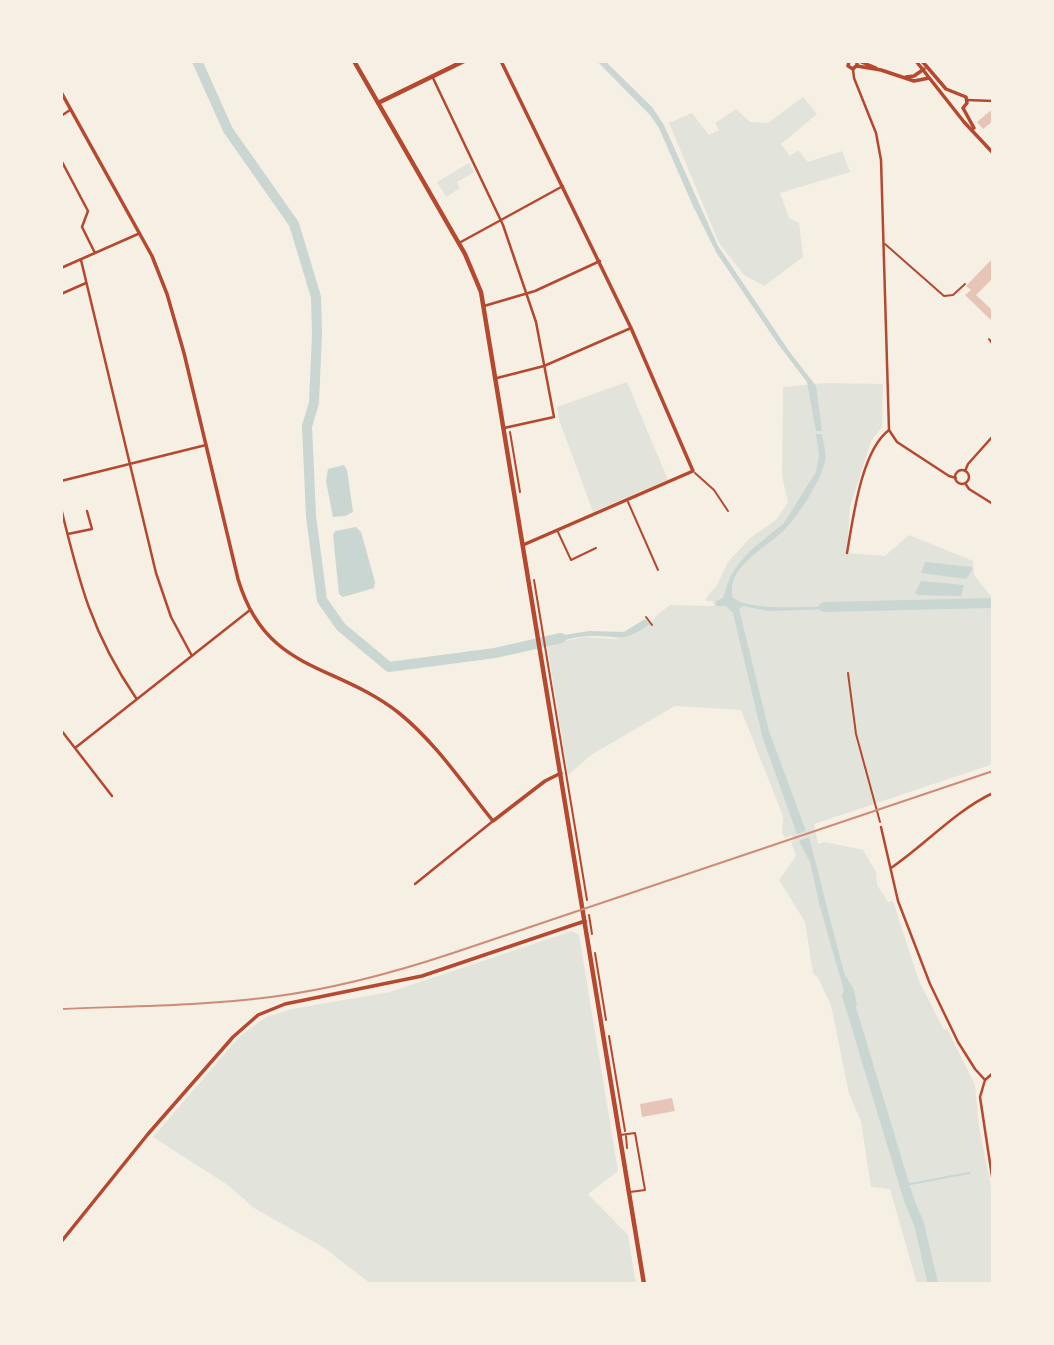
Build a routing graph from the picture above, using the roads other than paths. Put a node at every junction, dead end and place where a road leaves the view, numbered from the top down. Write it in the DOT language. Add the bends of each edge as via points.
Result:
graph roads {
  1 [pos="354,61"];
  2 [pos="464,61"];
  3 [pos="501,61"];
  4 [pos="916,61"];
  5 [pos="922,61"];
  6 [pos="847,62"];
  7 [pos="856,64"];
  8 [pos="925,68"];
  9 [pos="432,76"];
  10 [pos="904,77"];
  11 [pos="929,78"];
  12 [pos="61,92"];
  13 [pos="956,93"];
  14 [pos="967,100"];
  15 [pos="993,101"];
  16 [pos="378,103"];
  17 [pos="951,103"];
  18 [pos="955,108"];
  19 [pos="963,108"];
  20 [pos="71,110"];
  21 [pos="61,116"];
  22 [pos="978,135"];
  23 [pos="993,153"];
  24 [pos="61,160"];
  25 [pos="563,186"];
  26 [pos="501,220"];
  27 [pos="139,234"];
  28 [pos="884,242"];
  29 [pos="459,243"];
  30 [pos="95,253"];
  31 [pos="81,260"];
  32 [pos="600,261"];
  33 [pos="61,268"];
  34 [pos="86,283"];
  35 [pos="965,284"];
  36 [pos="61,294"];
  37 [pos="527,294"];
  38 [pos="484,306"];
  39 [pos="631,328"];
  40 [pos="989,339"];
  41 [pos="993,345"];
  42 [pos="544,366"];
  43 [pos="498,378"];
  44 [pos="507,429"];
  45 [pos="889,430"];
  46 [pos="992,438"];
  47 [pos="206,445"];
  48 [pos="130,464"];
  49 [pos="693,471"];
  50 [pos="965,471"];
  51 [pos="956,478"];
  52 [pos="61,481"];
  53 [pos="965,483"];
  54 [pos="627,501"];
  55 [pos="993,504"];
  56 [pos="61,508"];
  57 [pos="87,511"];
  58 [pos="728,511"];
  59 [pos="558,531"];
  60 [pos="68,534"];
  61 [pos="523,545"];
  62 [pos="596,548"];
  63 [pos="847,553"];
  64 [pos="658,570"];
  65 [pos="250,610"];
  66 [pos="192,656"];
  67 [pos="136,699"];
  68 [pos="61,730"];
  69 [pos="75,748"];
  70 [pos="561,773"];
  71 [pos="993,793"];
  72 [pos="112,796"];
  73 [pos="493,821"];
  74 [pos="881,827"];
  75 [pos="890,868"];
  76 [pos="415,884"];
  77 [pos="584,921"];
  78 [pos="993,1073"];
  79 [pos="985,1080"];
  80 [pos="622,1135"];
  81 [pos="993,1183"];
  82 [pos="629,1192"];
  83 [pos="61,1242"];
  84 [pos="644,1284"];
  1 -- 16 [label="main road"];
  2 -- 9 [label="main road"];
  3 -- 25 [label="street"];
  4 -- 8 [label="street"];
  5 -- 8 [label="street"];
  6 -- 7 [label="street"];
  7 -- 10 [label="street"];
  7 -- 28 [label="street" via="854,78 878,141"];
  8 -- 10 [label="street"];
  8 -- 11 [label="street"];
  8 -- 13 [label="street"];
  9 -- 16 [label="main road"];
  9 -- 26 [label="street"];
  10 -- 11 [label="street"];
  11 -- 17 [label="street"];
  12 -- 20 [label="street"];
  13 -- 14 [label="street"];
  13 -- 17 [label="street"];
  14 -- 15 [label="street"];
  14 -- 19 [label="street"];
  16 -- 29 [label="main road"];
  17 -- 18 [label="street"];
  18 -- 19 [label="street"];
  18 -- 22 [label="street"];
  19 -- 22 [label="street"];
  20 -- 21 [label="street"];
  20 -- 27 [label="street"];
  22 -- 23 [label="street"];
  24 -- 30 [label="street" via="88,211 82,227"];
  25 -- 26 [label="street"];
  25 -- 32 [label="street"];
  26 -- 29 [label="street"];
  26 -- 37 [label="street"];
  27 -- 30 [label="street"];
  27 -- 47 [label="street" via="174,315"];
  28 -- 35 [label="lane" via="944,296 953,295"];
  28 -- 45 [label="street"];
  29 -- 38 [label="main road"];
  30 -- 31 [label="street"];
  31 -- 33 [label="street"];
  31 -- 34 [label="street"];
  32 -- 37 [label="street"];
  32 -- 39 [label="street"];
  34 -- 36 [label="street"];
  34 -- 48 [label="street"];
  37 -- 38 [label="street"];
  37 -- 42 [label="street"];
  38 -- 43 [label="main road"];
  39 -- 42 [label="street"];
  39 -- 49 [label="street"];
  40 -- 41 [label="lane"];
  42 -- 43 [label="street"];
  42 -- 44 [label="street" via="554,417"];
  43 -- 44 [label="main road"];
  44 -- 61 [label="main road"];
  45 -- 51 [label="street" via="897,442"];
  45 -- 63 [label="street" via="877,443 865,472"];
  46 -- 50 [label="street"];
  47 -- 48 [label="street"];
  47 -- 65 [label="street" via="238,579"];
  48 -- 52 [label="street"];
  48 -- 66 [label="street" via="160,587"];
  49 -- 54 [label="street"];
  49 -- 58 [label="lane"];
  50 -- 51 [label="street" via="958,472"];
  50 -- 53 [label="street" via="969,478"];
  51 -- 53 [label="street"];
  53 -- 55 [label="street"];
  54 -- 59 [label="street"];
  54 -- 64 [label="lane"];
  56 -- 60 [label="street"];
  57 -- 60 [label="street" via="92,529"];
  59 -- 61 [label="street"];
  59 -- 62 [label="lane" via="571,560"];
  60 -- 67 [label="street" via="99,636"];
  61 -- 70 [label="main road"];
  65 -- 66 [label="street"];
  65 -- 73 [label="street" via="265,633 287,653 373,695 414,725"];
  66 -- 67 [label="street"];
  67 -- 69 [label="street"];
  68 -- 69 [label="street"];
  69 -- 72 [label="street"];
  70 -- 73 [label="street"];
  70 -- 77 [label="main road"];
  71 -- 75 [label="street" via="958,814"];
  73 -- 76 [label="street"];
  74 -- 75 [label="street"];
  75 -- 79 [label="street" via="930,984 963,1051"];
  77 -- 80 [label="main road"];
  77 -- 83 [label="street" via="400,982 285,1004 258,1015 148,1133"];
  78 -- 79 [label="street"];
  79 -- 81 [label="street" via="980,1097"];
  80 -- 82 [label="main road"];
  80 -- 82 [label="lane" via="635,1133 645,1190"];
  82 -- 84 [label="main road"];
}
